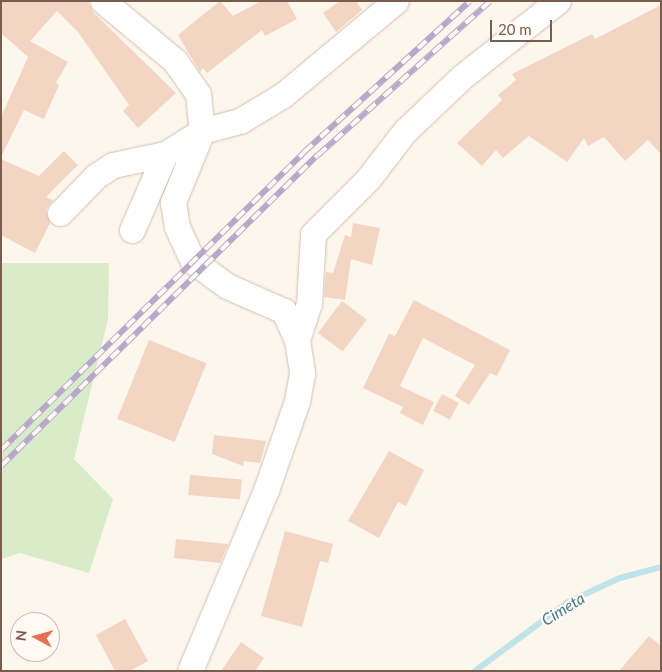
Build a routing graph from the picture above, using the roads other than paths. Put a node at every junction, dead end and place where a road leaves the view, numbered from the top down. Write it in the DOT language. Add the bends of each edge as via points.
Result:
graph roads {
  1 [pos="103,1"];
  2 [pos="396,1"];
  3 [pos="558,1"];
  4 [pos="202,131"];
  5 [pos="165,154"];
  6 [pos="60,213"];
  7 [pos="132,230"];
  8 [pos="297,340"];
  9 [pos="190,671"];
  1 -- 4 [label="street" via="175,61 198,94"];
  2 -- 4 [label="street" via="283,95 240,121"];
  3 -- 8 [label="street" via="463,76 405,131 368,179 313,234 309,304"];
  4 -- 5 [label="street"];
  4 -- 8 [label="street" via="173,202 177,227 193,261 226,286 284,311"];
  5 -- 6 [label="street" via="113,165 96,176"];
  5 -- 7 [label="street"];
  8 -- 9 [label="street" via="302,373 297,401 262,499"];
}
